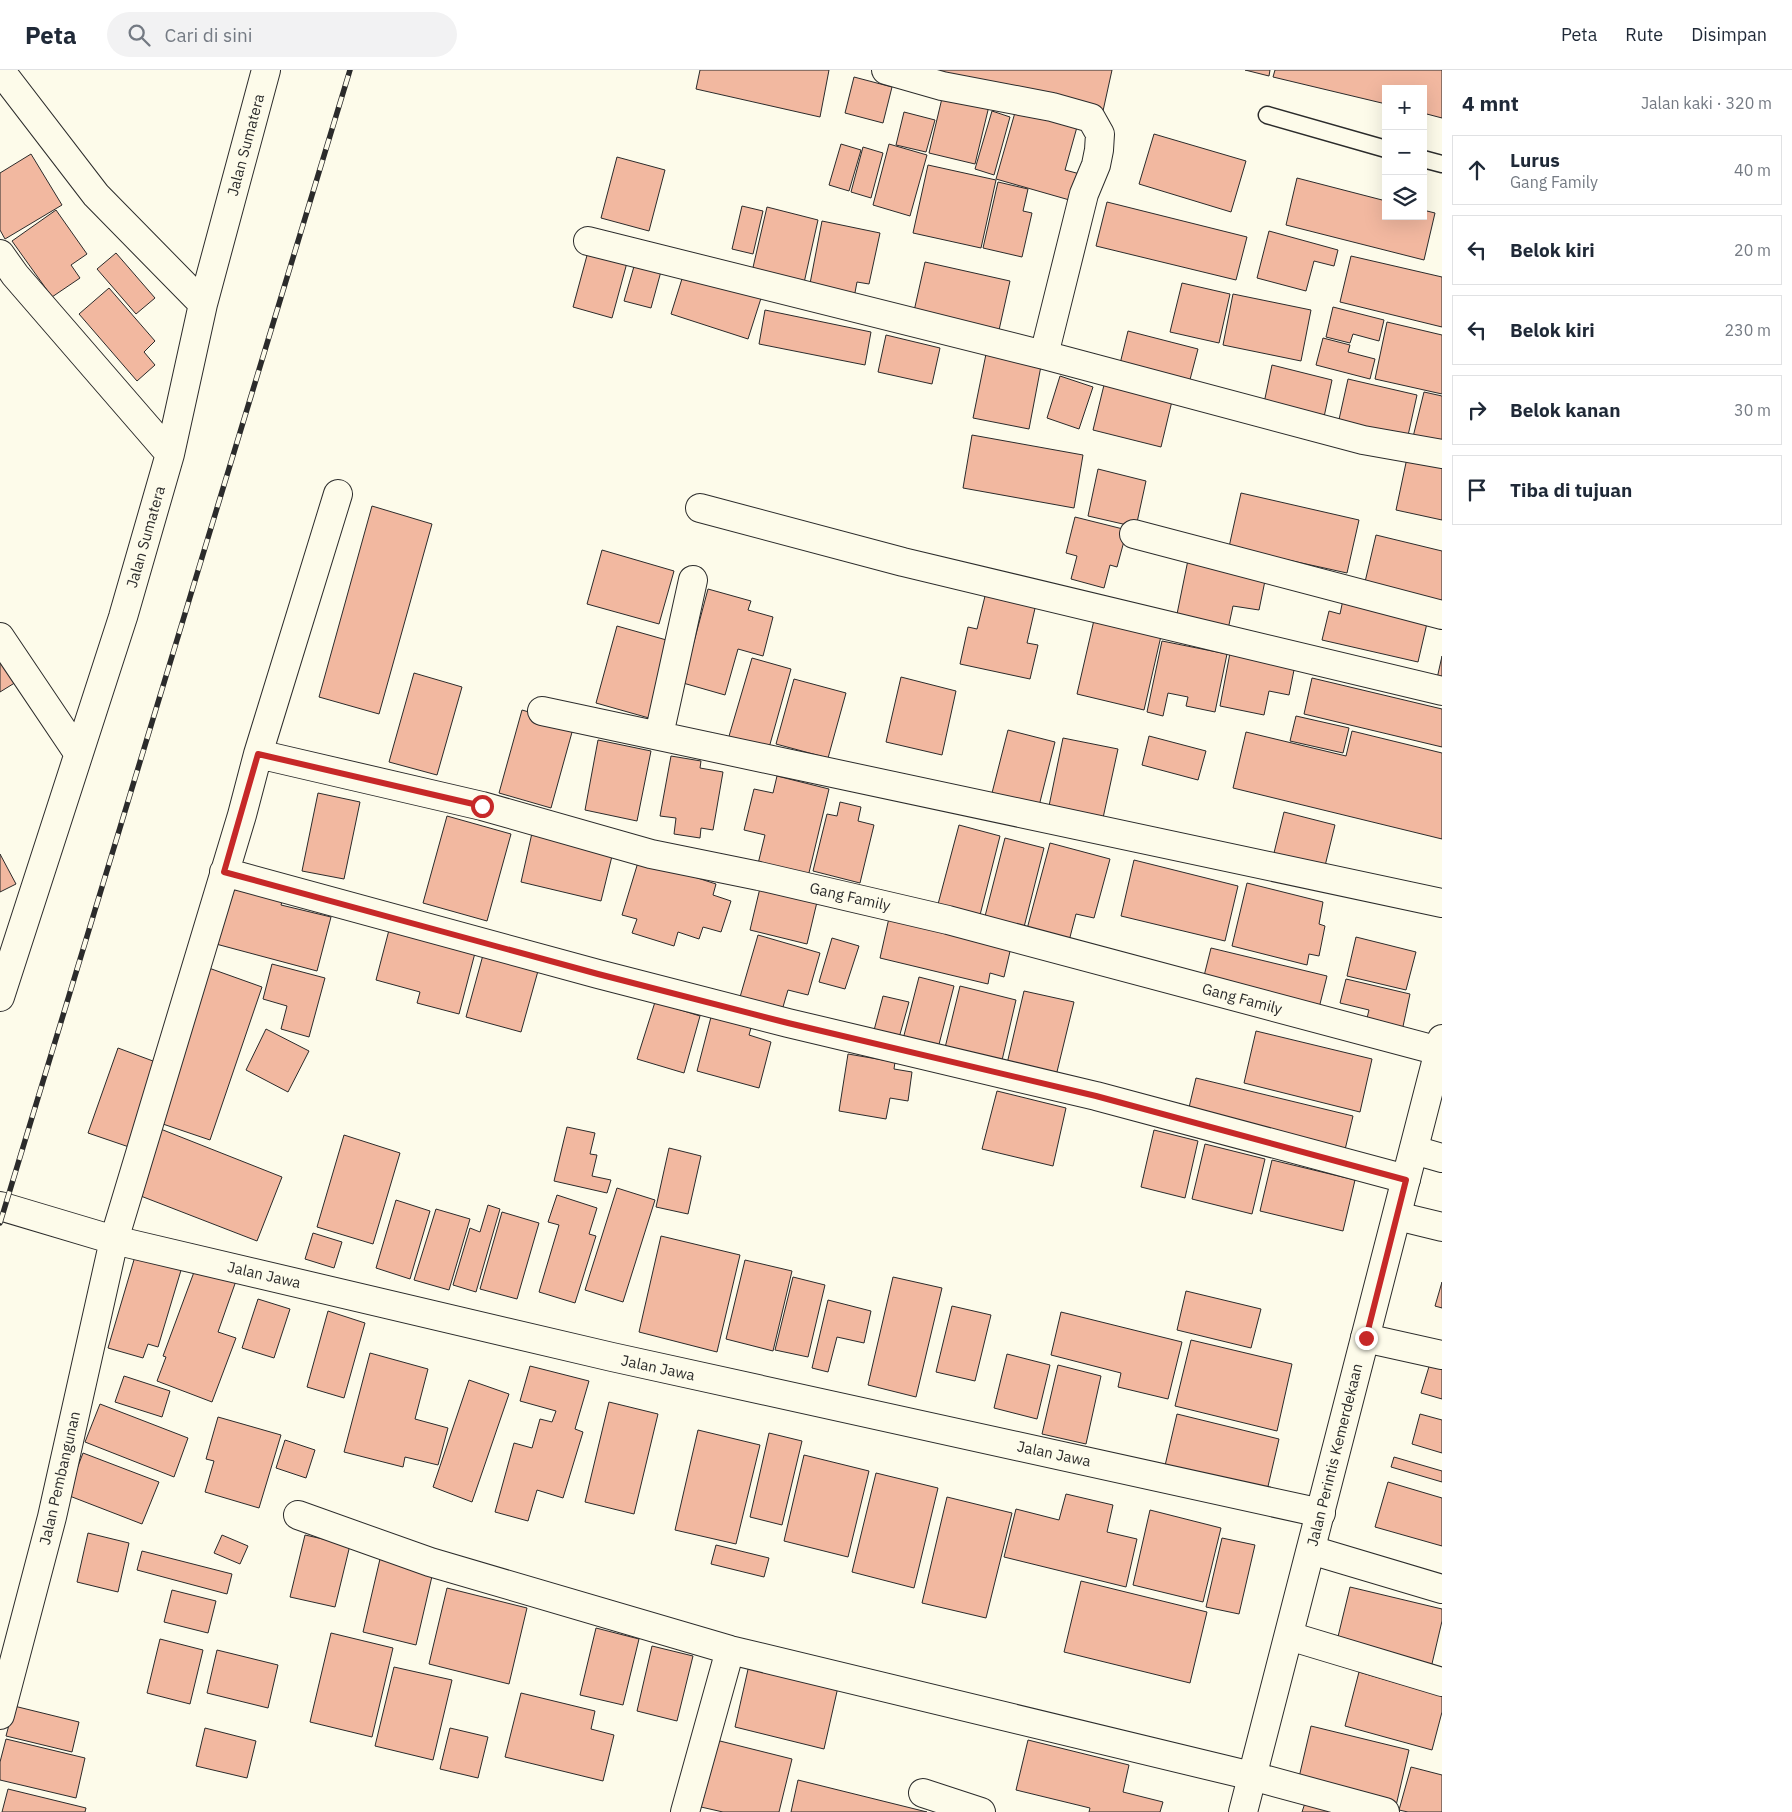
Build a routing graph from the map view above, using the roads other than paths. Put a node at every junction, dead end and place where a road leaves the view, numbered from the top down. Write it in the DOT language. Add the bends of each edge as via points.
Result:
graph roads {
  1 [pos="0,70"];
  2 [pos="266,70"];
  3 [pos="886,70"];
  4 [pos="1267,115"];
  5 [pos="1382,148"];
  6 [pos="1427,160"];
  7 [pos="1442,164"];
  8 [pos="588,241"];
  9 [pos="0,254"];
  10 [pos="203,304"];
  11 [pos="1044,355"];
  12 [pos="170,454"];
  13 [pos="1442,454"];
  14 [pos="338,494"];
  15 [pos="700,508"];
  16 [pos="1134,534"];
  17 [pos="692,580"];
  18 [pos="1442,615"];
  19 [pos="0,637"];
  20 [pos="1442,691"];
  21 [pos="542,711"];
  22 [pos="659,735"];
  23 [pos="78,753"];
  24 [pos="258,754"];
  25 [pos="224,872"];
  26 [pos="1442,903"];
  27 [pos="0,997"];
  28 [pos="1440,1045"];
  29 [pos="1414,1150"];
  30 [pos="1442,1158"];
  31 [pos="1406,1180"];
  32 [pos="0,1206"];
  33 [pos="1397,1216"];
  34 [pos="1442,1227"];
  35 [pos="114,1240"];
  36 [pos="1366,1338"];
  37 [pos="1442,1355"];
  38 [pos="1321,1513"];
  39 [pos="298,1515"];
  40 [pos="1311,1550"];
  41 [pos="1442,1589"];
  42 [pos="1289,1636"];
  43 [pos="730,1650"];
  44 [pos="1442,1682"];
  45 [pos="0,1715"];
  46 [pos="1252,1776"];
  47 [pos="922,1793"];
  48 [pos="685,1812"];
  49 [pos="980,1812"];
  50 [pos="1243,1812"];
  51 [pos="1385,1812"];
  1 -- 10 [label="street" via="96,195"];
  2 -- 10 [label="street, Jalan Sumatera"];
  3 -- 11 [label="street" via="942,86 1091,118 1100,134 1096,165 1084,194"];
  4 -- 5 [label="lane"];
  6 -- 7 [label="lane"];
  8 -- 11 [label="street"];
  9 -- 12 [label="street" via="15,276"];
  10 -- 12 [label="street, Jalan Sumatera"];
  11 -- 13 [label="street" via="1363,440"];
  12 -- 23 [label="street, Jalan Sumatera" via="123,617"];
  14 -- 24 [label="street, Jalan Pembangunan"];
  15 -- 20 [label="street" via="903,562"];
  16 -- 18 [label="street"];
  17 -- 22 [label="street"];
  19 -- 23 [label="street"];
  21 -- 22 [label="street"];
  22 -- 26 [label="street"];
  23 -- 27 [label="street, Jalan Sumatera"];
  24 -- 25 [label="street, Jalan Pembangunan"];
  24 -- 28 [label="street, Gang Family" via="482,806 651,854 948,920"];
  25 -- 31 [label="street" via="598,974 1096,1096"];
  25 -- 35 [label="street, Jalan Pembangunan"];
  28 -- 29 [label="street, Jalan Perintis Kemerdekaan"];
  29 -- 30 [label="street"];
  29 -- 31 [label="street, Jalan Perintis Kemerdekaan"];
  31 -- 33 [label="street, Jalan Perintis Kemerdekaan"];
  32 -- 35 [label="street, Jalan Jawa"];
  33 -- 34 [label="street"];
  33 -- 36 [label="street, Jalan Perintis Kemerdekaan"];
  35 -- 38 [label="street, Jalan Jawa" via="612,1357"];
  35 -- 45 [label="street, Jalan Pembangunan" via="52,1517"];
  36 -- 37 [label="street"];
  36 -- 38 [label="street, Jalan Perintis Kemerdekaan"];
  38 -- 40 [label="street, Jalan Perintis Kemerdekaan"];
  39 -- 43 [label="street" via="430,1562"];
  40 -- 41 [label="street"];
  40 -- 42 [label="street, Jalan Perintis Kemerdekaan"];
  42 -- 44 [label="street"];
  42 -- 46 [label="street, Jalan Perintis Kemerdekaan"];
  43 -- 46 [label="street"];
  43 -- 48 [label="street"];
  46 -- 50 [label="street, Jalan Perintis Kemerdekaan"];
  46 -- 51 [label="street"];
  47 -- 49 [label="street"];
}
